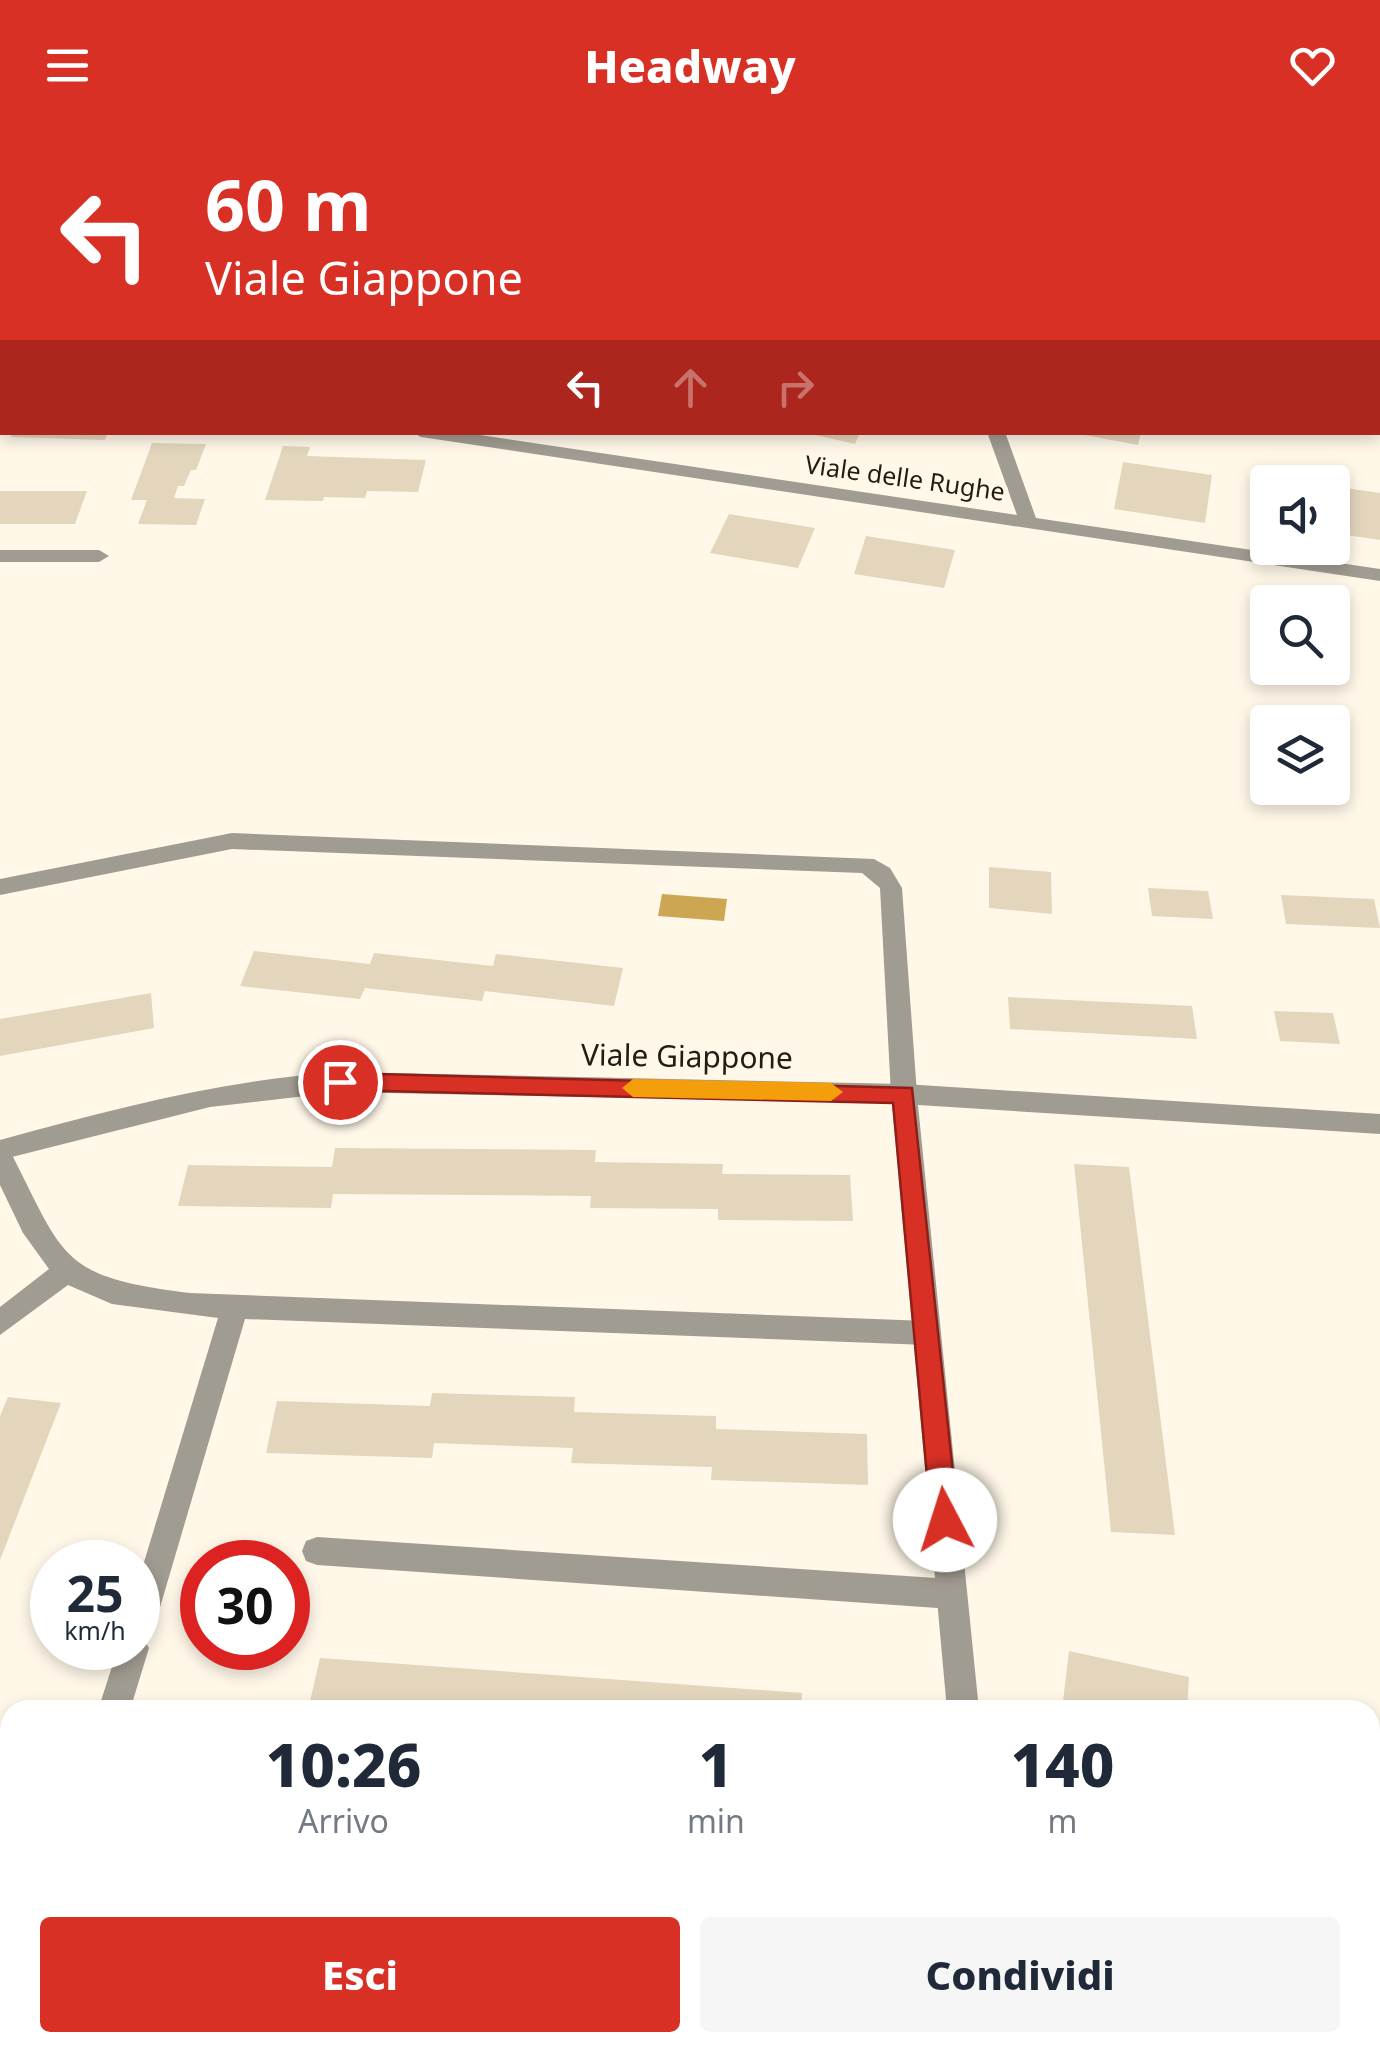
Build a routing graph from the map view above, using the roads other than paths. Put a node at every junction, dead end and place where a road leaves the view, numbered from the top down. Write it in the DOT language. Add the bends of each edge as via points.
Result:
graph roads {
  1 [pos="442,435"];
  2 [pos="997,435"];
  3 [pos="1028,521"];
  4 [pos="0,556"];
  5 [pos="99,556"];
  6 [pos="1380,575"];
  7 [pos="0,887"];
  8 [pos="904,1094"];
  9 [pos="1380,1124"];
  10 [pos="0,1153"];
  11 [pos="66,1271"];
  12 [pos="235,1307"];
  13 [pos="0,1323"];
  14 [pos="927,1333"];
  15 [pos="317,1551"];
  16 [pos="160,1558"];
  17 [pos="952,1594"];
  18 [pos="126,1670"];
  19 [pos="117,1700"];
  20 [pos="962,1700"];
  1 -- 3 [label="street, Viale delle Rughe"];
  2 -- 3 [label="street"];
  3 -- 6 [label="street, Viale delle Rughe"];
  4 -- 5 [label="street"];
  7 -- 8 [label="street" via="232,842 866,866 882,874 892,896"];
  8 -- 9 [label="street, Viale Giappone"];
  8 -- 10 [label="street, Viale Giappone" via="300,1083 186,1099"];
  8 -- 14 [label="street"];
  10 -- 11 [label="street" via="33,1230"];
  11 -- 12 [label="street" via="115,1295"];
  11 -- 13 [label="street"];
  12 -- 14 [label="street"];
  12 -- 16 [label="street"];
  14 -- 17 [label="street"];
  15 -- 17 [label="street"];
  17 -- 20 [label="street"];
  18 -- 19 [label="street"];
}
